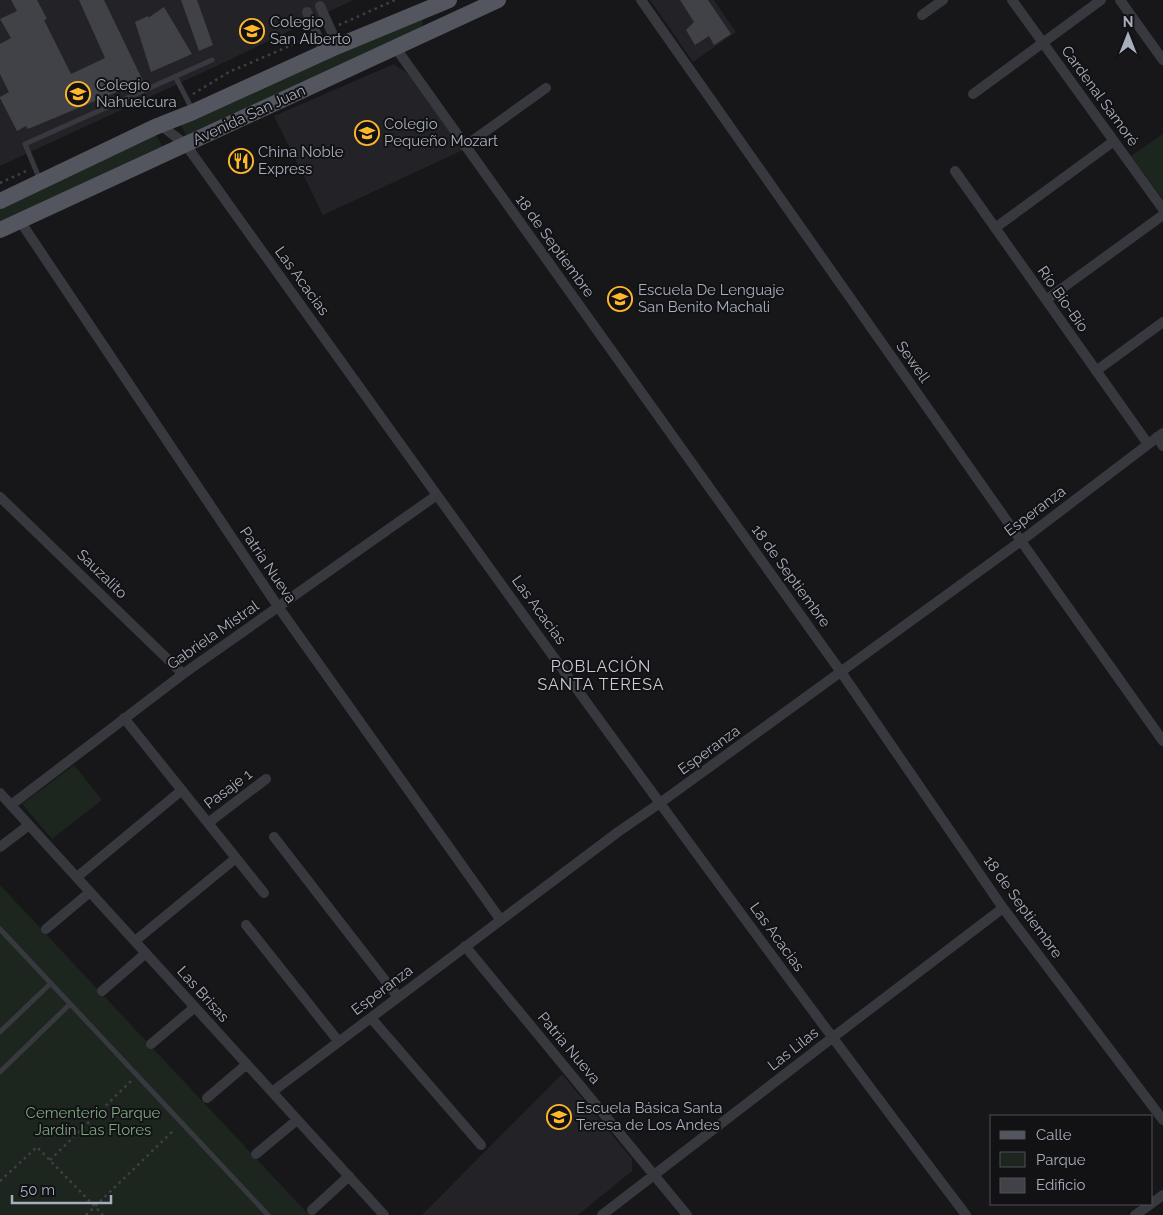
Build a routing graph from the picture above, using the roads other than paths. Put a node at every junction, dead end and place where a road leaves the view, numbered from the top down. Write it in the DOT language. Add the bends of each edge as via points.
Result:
graph roads {
  1 [pos="498,0"];
  2 [pos="641,0"];
  3 [pos="943,0"];
  4 [pos="1012,0"];
  5 [pos="1101,0"];
  6 [pos="1120,0"];
  7 [pos="444,2"];
  8 [pos="320,6"];
  9 [pos="307,12"];
  10 [pos="922,15"];
  11 [pos="447,23"];
  12 [pos="1043,42"];
  13 [pos="395,47"];
  14 [pos="331,49"];
  15 [pos="212,60"];
  16 [pos="1163,60"];
  17 [pos="175,76"];
  18 [pos="546,88"];
  19 [pos="973,94"];
  20 [pos="189,105"];
  21 [pos="155,127"];
  22 [pos="1114,141"];
  23 [pos="186,145"];
  24 [pos="465,146"];
  25 [pos="955,171"];
  26 [pos="37,174"];
  27 [pos="0,201"];
  28 [pos="1163,209"];
  29 [pos="1163,215"];
  30 [pos="20,221"];
  31 [pos="995,228"];
  32 [pos="0,230"];
  33 [pos="1046,300"];
  34 [pos="1163,322"];
  35 [pos="1096,370"];
  36 [pos="1161,438"];
  37 [pos="1148,444"];
  38 [pos="437,495"];
  39 [pos="0,496"];
  40 [pos="1021,541"];
  41 [pos="279,608"];
  42 [pos="842,672"];
  43 [pos="183,674"];
  44 [pos="124,718"];
  45 [pos="1163,740"];
  46 [pos="266,779"];
  47 [pos="182,790"];
  48 [pos="0,793"];
  49 [pos="660,803"];
  50 [pos="11,805"];
  51 [pos="208,823"];
  52 [pos="29,824"];
  53 [pos="274,837"];
  54 [pos="0,847"];
  55 [pos="236,858"];
  56 [pos="77,877"];
  57 [pos="90,892"];
  58 [pos="264,893"];
  59 [pos="1003,908"];
  60 [pos="500,919"];
  61 [pos="246,925"];
  62 [pos="0,929"];
  63 [pos="46,929"];
  64 [pos="135,941"];
  65 [pos="465,946"];
  66 [pos="146,953"];
  67 [pos="51,983"];
  68 [pos="102,991"];
  69 [pos="398,997"];
  70 [pos="70,1004"];
  71 [pos="195,1007"];
  72 [pos="372,1018"];
  73 [pos="0,1032"];
  74 [pos="832,1038"];
  75 [pos="339,1042"];
  76 [pos="151,1044"];
  77 [pos="247,1064"];
  78 [pos="0,1072"];
  79 [pos="272,1092"];
  80 [pos="207,1098"];
  81 [pos="298,1120"];
  82 [pos="1163,1120"];
  83 [pos="481,1145"];
  84 [pos="256,1154"];
  85 [pos="654,1175"];
  86 [pos="349,1176"];
  87 [pos="1148,1205"];
  88 [pos="312,1210"];
  89 [pos="268,1215"];
  90 [pos="384,1215"];
  91 [pos="602,1215"];
  92 [pos="687,1215"];
  93 [pos="966,1215"];
  94 [pos="1135,1215"];
  1 -- 11 [label="main road, Avenida San Juan"];
  2 -- 40 [label="street, Sewell"];
  3 -- 10 [label="street"];
  4 -- 12 [label="street, Cardenal Samoré"];
  5 -- 12 [label="street"];
  6 -- 16 [label="street"];
  7 -- 11 [label="main road"];
  7 -- 14 [label="main road, Avenida San Juan"];
  8 -- 14 [label="street" via="331,29"];
  9 -- 14 [label="street" via="316,35"];
  11 -- 13 [label="main road, Avenida San Juan"];
  12 -- 19 [label="street"];
  12 -- 22 [label="street, Cardenal Samoré"];
  13 -- 23 [label="main road, Avenida San Juan"];
  13 -- 24 [label="street, 18 de Septiembre"];
  14 -- 20 [label="main road, Avenida San Juan"];
  15 -- 17 [label="lane"];
  17 -- 20 [label="lane"];
  17 -- 26 [label="lane" via="25,144"];
  18 -- 24 [label="street"];
  20 -- 21 [label="main road, Avenida San Juan"];
  21 -- 23 [label="street, Las Acacias" via="162,126"];
  21 -- 26 [label="main road, Avenida San Juan"];
  22 -- 28 [label="street, Cardenal Samoré"];
  22 -- 31 [label="street"];
  23 -- 30 [label="main road, Avenida San Juan"];
  23 -- 38 [label="street, Las Acacias"];
  24 -- 42 [label="street, 18 de Septiembre"];
  25 -- 31 [label="street, Río Bío-Bío"];
  26 -- 27 [label="main road, Avenida San Juan"];
  29 -- 33 [label="street"];
  30 -- 32 [label="main road, Avenida San Juan"];
  30 -- 41 [label="street, Patria Nueva"];
  31 -- 33 [label="street, Río Bío-Bío"];
  33 -- 35 [label="street, Río Bío-Bío"];
  34 -- 35 [label="street"];
  35 -- 37 [label="street, Río Bío-Bío"];
  36 -- 37 [label="street, Esperanza"];
  37 -- 40 [label="street, Esperanza"];
  38 -- 41 [label="street, Gabriela Mistral"];
  38 -- 49 [label="street, Las Acacias"];
  39 -- 43 [label="street, Sauzalito"];
  40 -- 42 [label="street, Esperanza"];
  40 -- 45 [label="street, Sewell"];
  41 -- 43 [label="street, Gabriela Mistral"];
  41 -- 60 [label="street, Patria Nueva"];
  42 -- 49 [label="street, Esperanza"];
  42 -- 59 [label="street, 18 de Septiembre"];
  43 -- 44 [label="street, Gabriela Mistral"];
  44 -- 47 [label="street"];
  44 -- 50 [label="street, Gabriela Mistral"];
  46 -- 51 [label="street, Pasaje 1"];
  47 -- 51 [label="street"];
  47 -- 56 [label="street"];
  48 -- 50 [label="street, Las Brisas"];
  49 -- 60 [label="street, Esperanza"];
  49 -- 74 [label="street, Las Acacias"];
  50 -- 52 [label="street, Las Brisas"];
  51 -- 55 [label="street"];
  52 -- 54 [label="street"];
  52 -- 56 [label="street, Las Brisas"];
  53 -- 69 [label="street"];
  55 -- 58 [label="street"];
  55 -- 64 [label="street"];
  56 -- 57 [label="street, Las Brisas"];
  57 -- 63 [label="street"];
  57 -- 64 [label="street, Las Brisas"];
  59 -- 74 [label="street, Las Lilas"];
  59 -- 82 [label="street, 18 de Septiembre"];
  60 -- 65 [label="street, Esperanza"];
  61 -- 75 [label="street"];
  62 -- 67 [label="lane"];
  64 -- 66 [label="street, Las Brisas"];
  65 -- 69 [label="street, Esperanza"];
  65 -- 85 [label="street, Patria Nueva"];
  66 -- 68 [label="street"];
  66 -- 71 [label="street, Las Brisas"];
  67 -- 70 [label="lane"];
  67 -- 73 [label="lane"];
  69 -- 72 [label="street, Esperanza"];
  70 -- 78 [label="lane"];
  70 -- 89 [label="lane"];
  71 -- 76 [label="street"];
  71 -- 77 [label="street, Las Brisas"];
  72 -- 75 [label="street, Esperanza"];
  72 -- 83 [label="street"];
  74 -- 85 [label="street, Las Lilas"];
  74 -- 93 [label="street, Las Acacias"];
  75 -- 79 [label="street, Esperanza"];
  77 -- 79 [label="street, Las Brisas"];
  77 -- 80 [label="street"];
  79 -- 81 [label="street, Las Brisas"];
  81 -- 84 [label="street"];
  81 -- 86 [label="street, Las Brisas"];
  85 -- 91 [label="street, Las Lilas"];
  85 -- 92 [label="street, Patria Nueva"];
  86 -- 88 [label="street"];
  86 -- 90 [label="street, Las Brisas"];
  87 -- 94 [label="street"];
}
